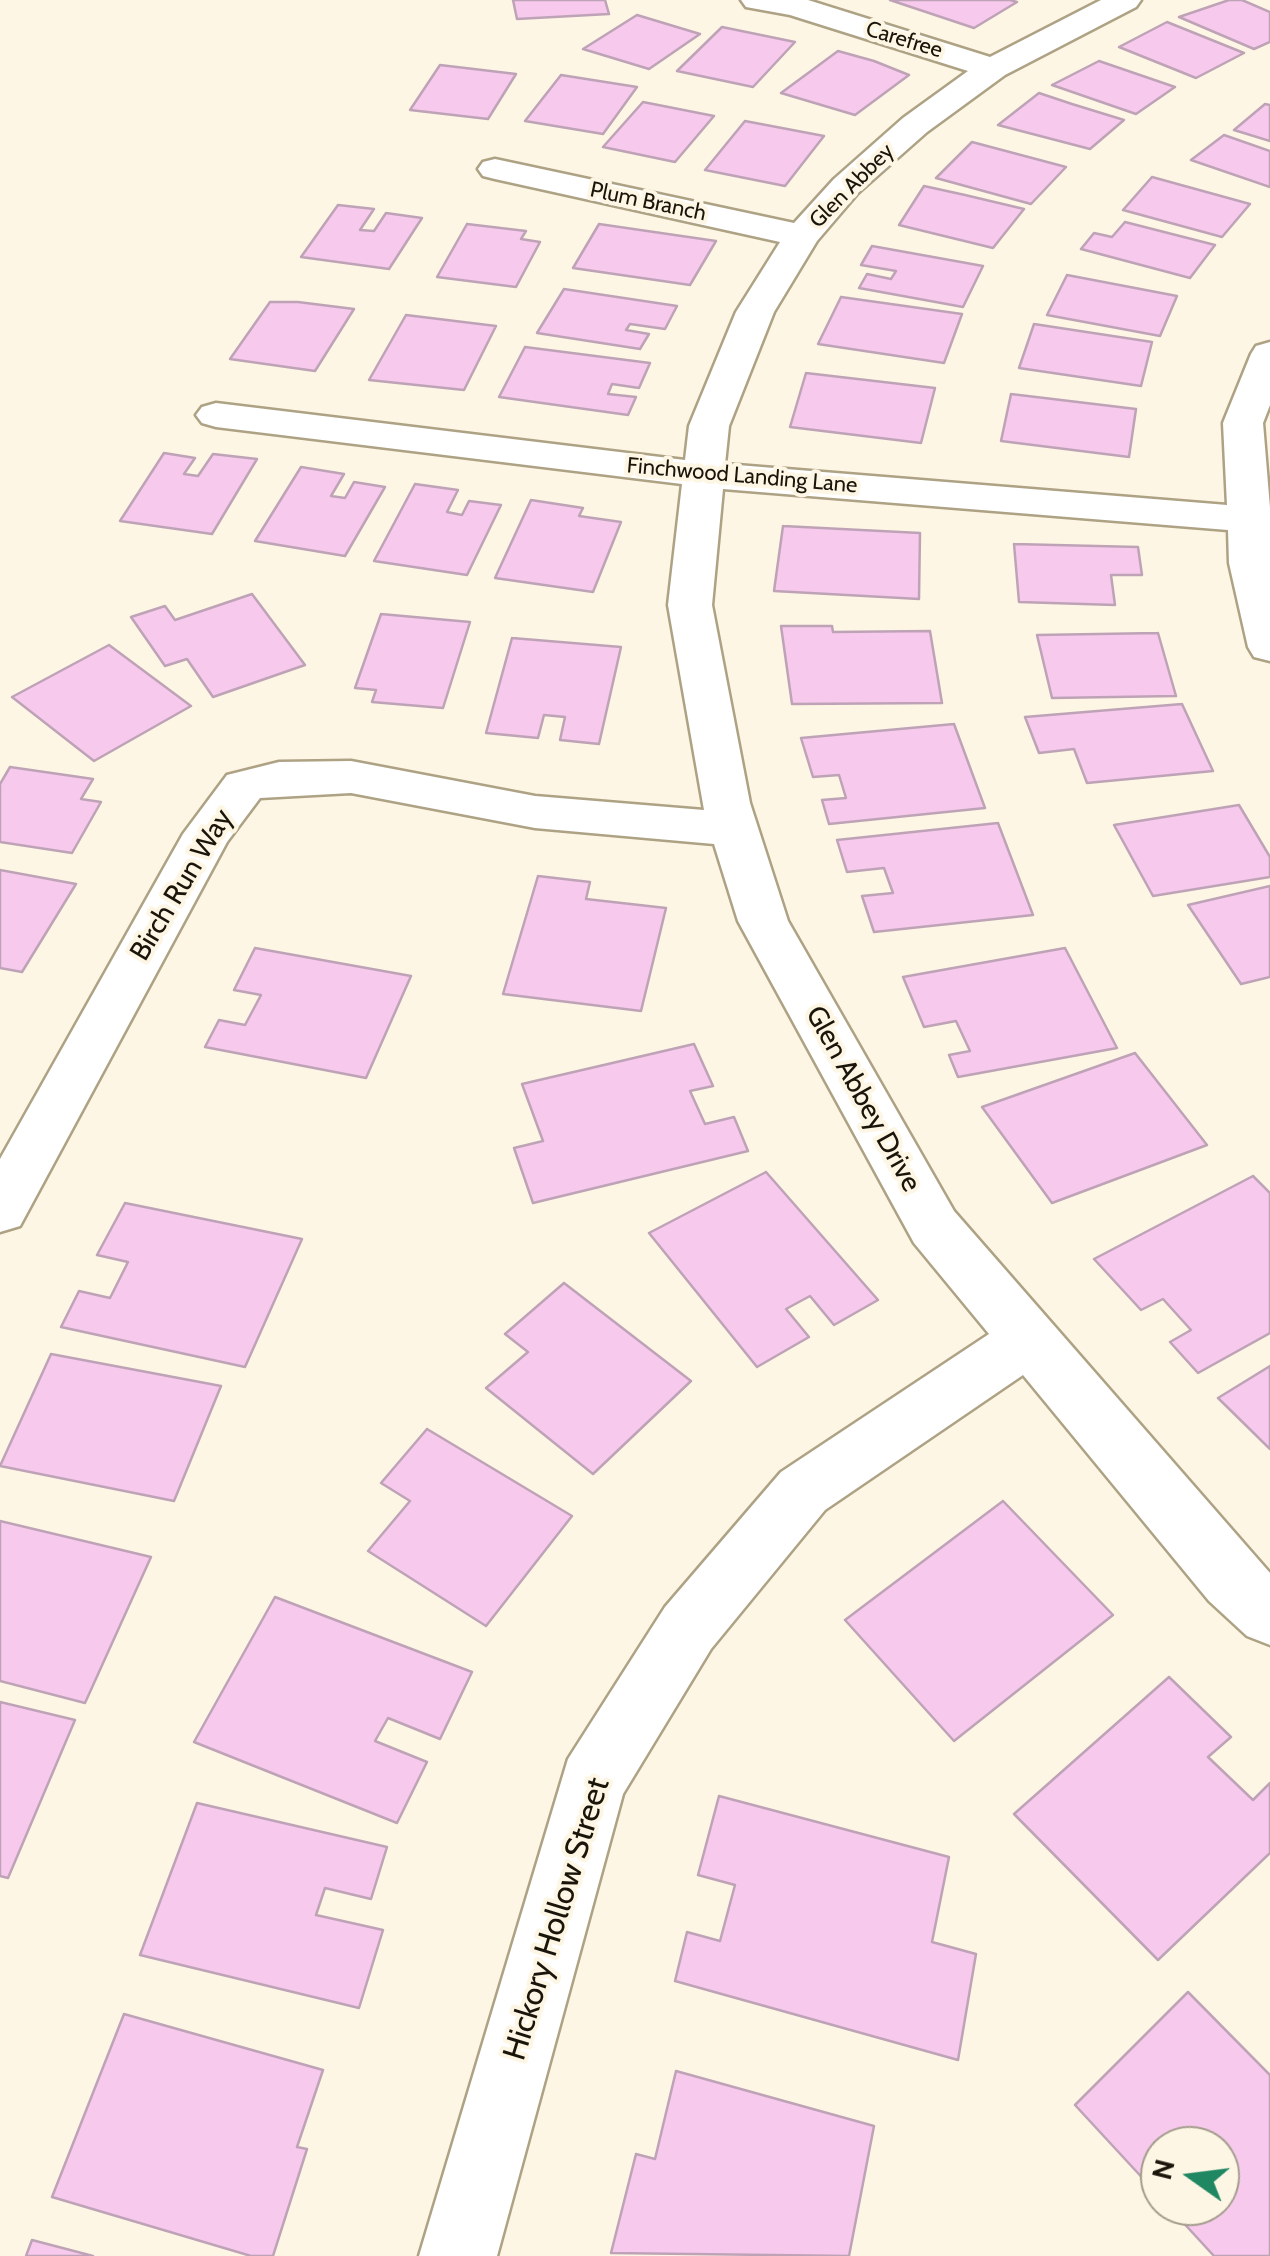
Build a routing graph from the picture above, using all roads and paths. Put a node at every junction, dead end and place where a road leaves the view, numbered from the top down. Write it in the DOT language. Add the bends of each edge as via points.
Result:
graph roads {
  1 [pos="757,0"];
  2 [pos="1125,0"];
  3 [pos="993,68"];
  4 [pos="495,168"];
  5 [pos="802,236"];
  6 [pos="1270,354"];
  7 [pos="216,416"];
  8 [pos="707,475"];
  9 [pos="1259,520"];
  10 [pos="1270,648"];
  11 [pos="734,829"];
  12 [pos="0,1210"];
  13 [pos="1028,1339"];
  14 [pos="1270,1615"];
  15 [pos="458,2256"];
  1 -- 3 [label="street, Carefree"];
  2 -- 3 [label="street, Glen Abbey"];
  3 -- 5 [label="street, Glen Abbey" via="914,125"];
  4 -- 5 [label="street, Plum Branch"];
  5 -- 8 [label="street, Glen Abbey" via="755,312 709,426"];
  6 -- 9 [label="street" via="1243,423"];
  7 -- 8 [label="street, Finchwood Landing Lane"];
  8 -- 9 [label="street, Finchwood Landing Lane"];
  8 -- 11 [label="street, Glen Abbey Drive" via="690,605"];
  9 -- 10 [label="street" via="1251,563"];
  11 -- 12 [label="street, Birch Run Way" via="535,812 351,777 279,778 244,786 206,834"];
  11 -- 13 [label="street, Glen Abbey Drive" via="763,921 934,1226"];
  13 -- 14 [label="street, Glen Abbey Drive" via="1232,1580"];
  13 -- 15 [label="street, Hickory Hollow Street" via="803,1491 688,1628 592,1782"];
}
